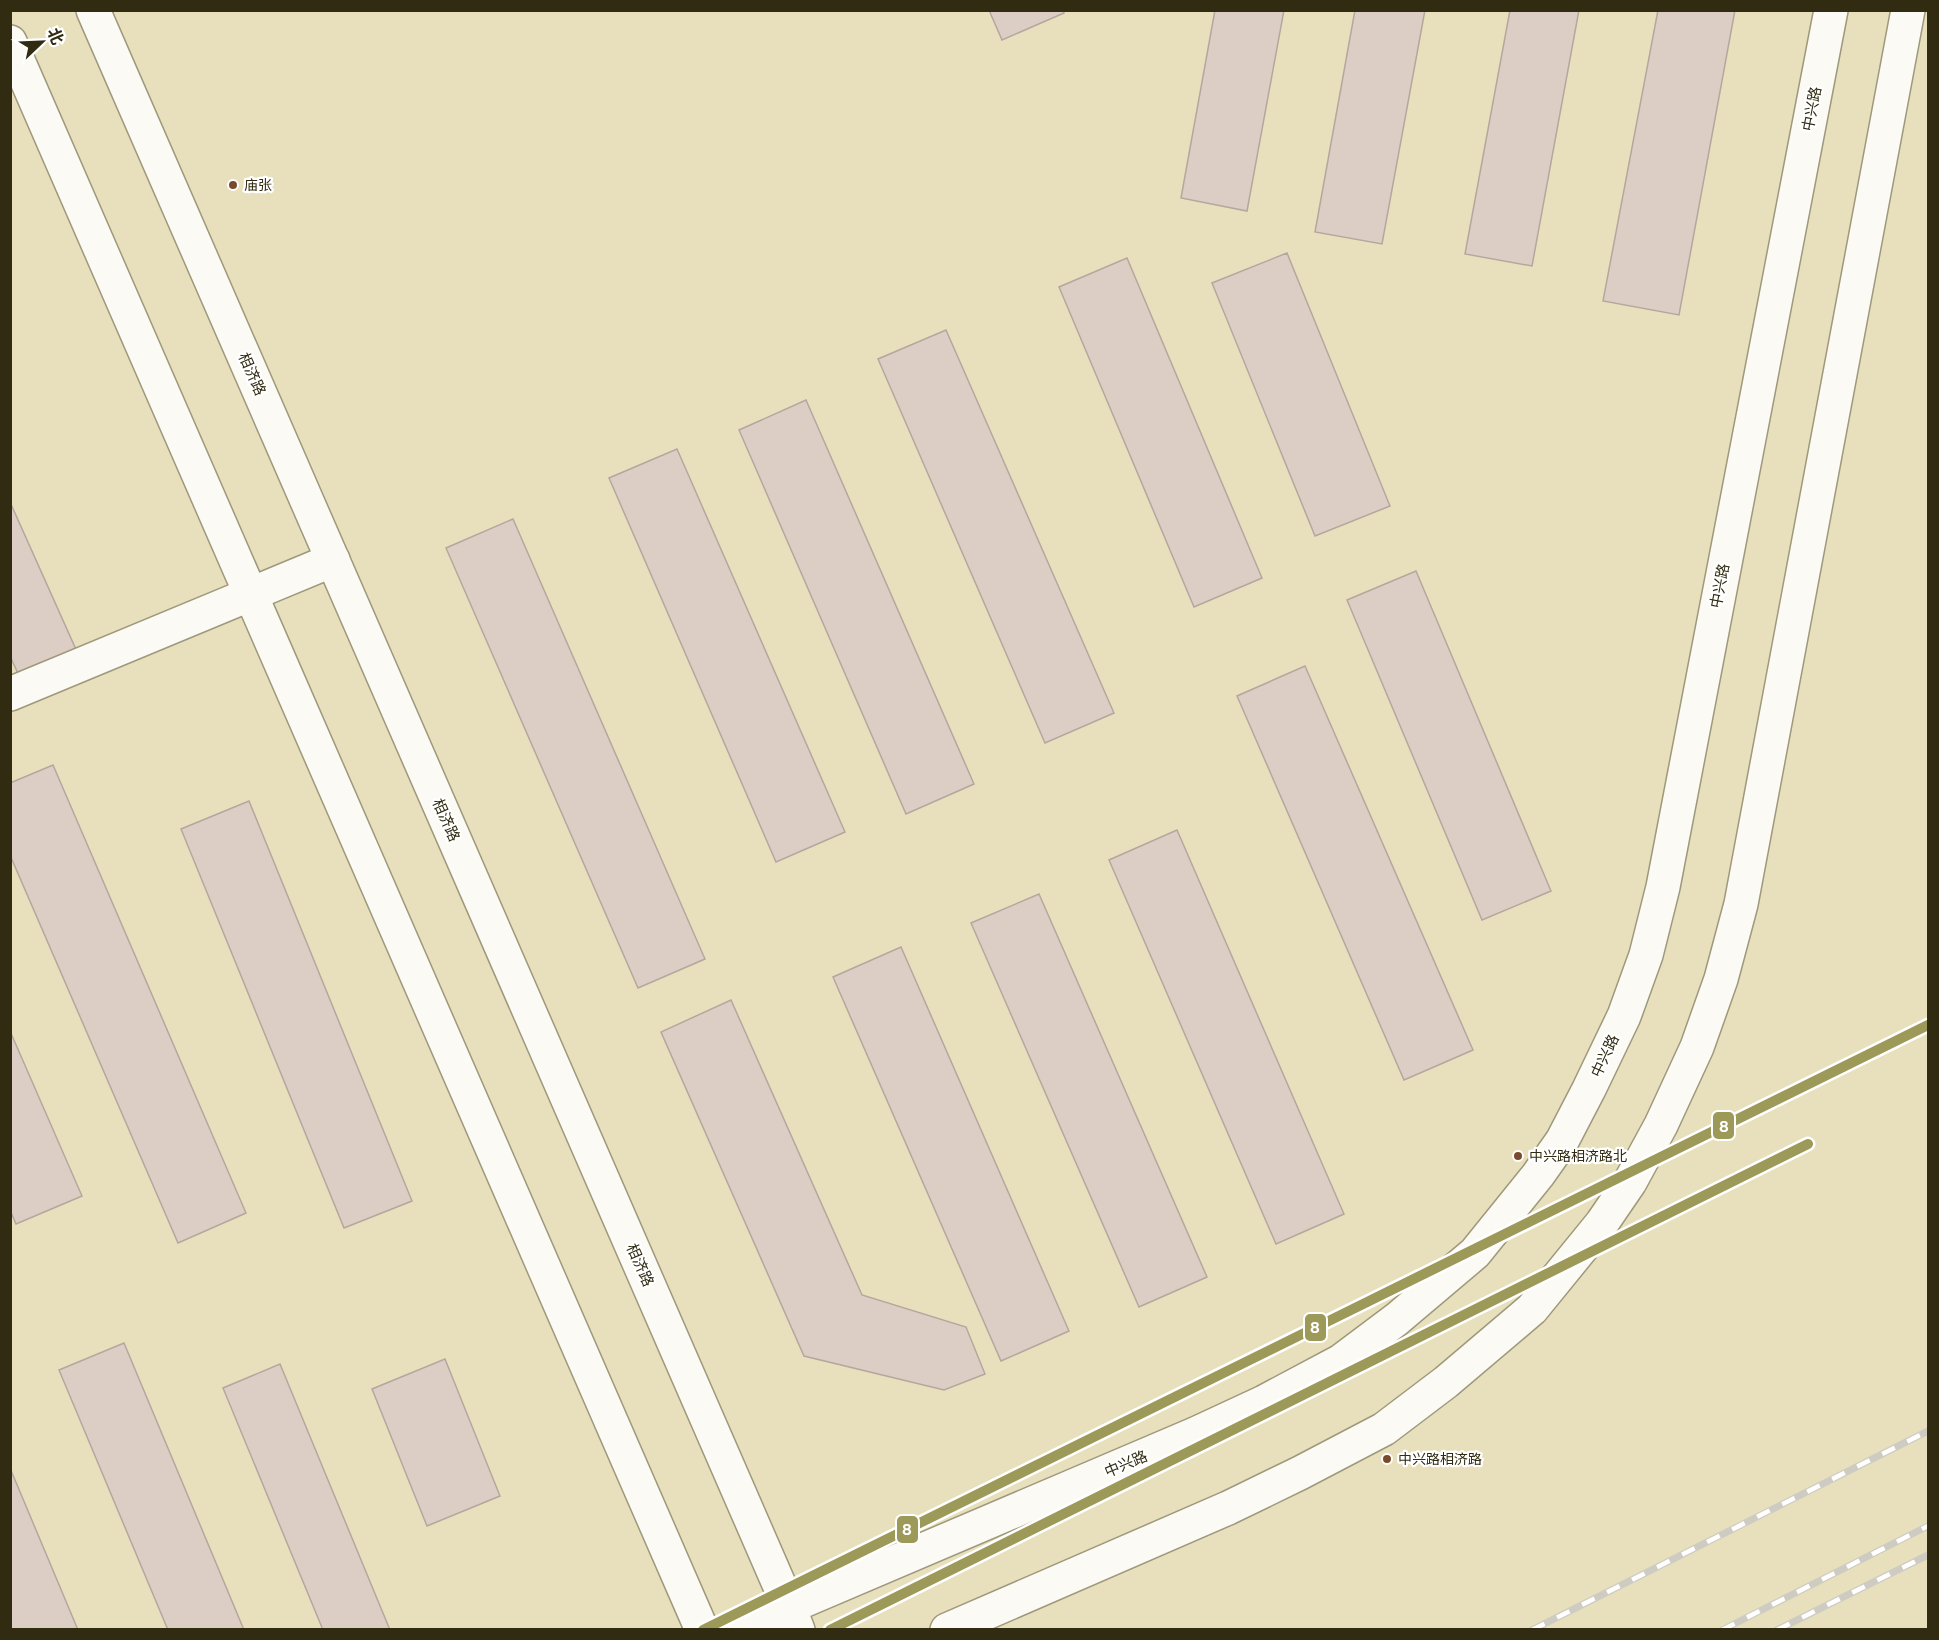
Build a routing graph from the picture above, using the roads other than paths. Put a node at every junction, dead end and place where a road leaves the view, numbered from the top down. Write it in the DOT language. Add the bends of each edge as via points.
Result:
graph roads {
  1 [pos="93,10"];
  2 [pos="1831,10"];
  3 [pos="1908,10"];
  4 [pos="10,42"];
  5 [pos="333,560"];
  6 [pos="251,594"];
  7 [pos="10,694"];
  8 [pos="793,1618"];
  9 [pos="702,1629"];
  10 [pos="735,1629"];
  11 [pos="947,1629"];
  1 -- 5 [label="street, 相济路"];
  2 -- 8 [label="street, 中兴路" via="1663,887 1646,955 1623,1017 1562,1141 1475,1253 1341,1361 1264,1402"];
  3 -- 11 [label="street" via="1741,904 1697,1047 1630,1182 1532,1309 1384,1429 1228,1508"];
  4 -- 6 [label="street"];
  5 -- 6 [label="street"];
  5 -- 8 [label="street, 相济路"];
  6 -- 7 [label="street"];
  6 -- 9 [label="street"];
  8 -- 10 [label="street, 中兴路"];
}
